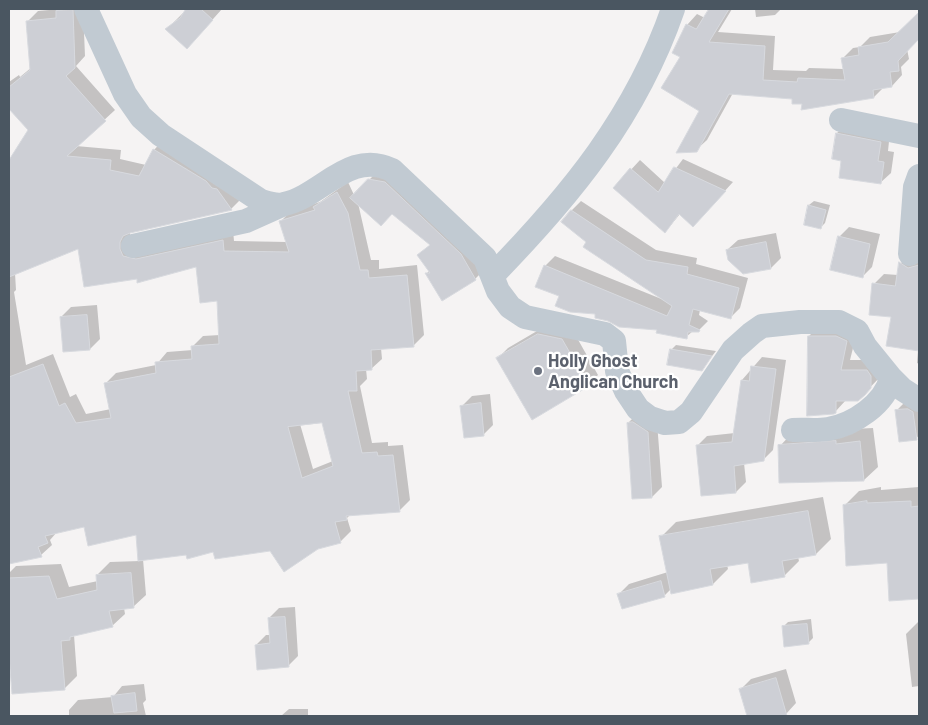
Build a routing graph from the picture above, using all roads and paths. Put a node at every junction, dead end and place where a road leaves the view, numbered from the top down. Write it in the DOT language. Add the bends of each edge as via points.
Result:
graph roads {
  1 [pos="86,9"];
  2 [pos="673,9"];
  3 [pos="841,120"];
  4 [pos="919,136"];
  5 [pos="919,176"];
  6 [pos="284,204"];
  7 [pos="133,246"];
  8 [pos="910,254"];
  9 [pos="493,275"];
  10 [pos="891,378"];
  11 [pos="919,400"];
  12 [pos="793,430"];
  1 -- 6 [label="street" via="124,94 141,117 161,135 261,201"];
  2 -- 9 [label="street" via="663,39 629,108 599,154 540,226"];
  3 -- 4 [label="street"];
  5 -- 8 [label="street" via="915,187"];
  6 -- 7 [label="street" via="246,221"];
  6 -- 9 [label="street" via="353,167 365,164 385,166 485,258"];
  9 -- 10 [label="street" via="498,291 510,307 525,317 604,334 614,341 617,371 626,391 638,409 665,423 679,422 691,412 733,350 762,326 839,322 857,331"];
  10 -- 11 [label="street"];
  10 -- 12 [label="street" via="889,389 882,398 848,422 828,429"];
}
